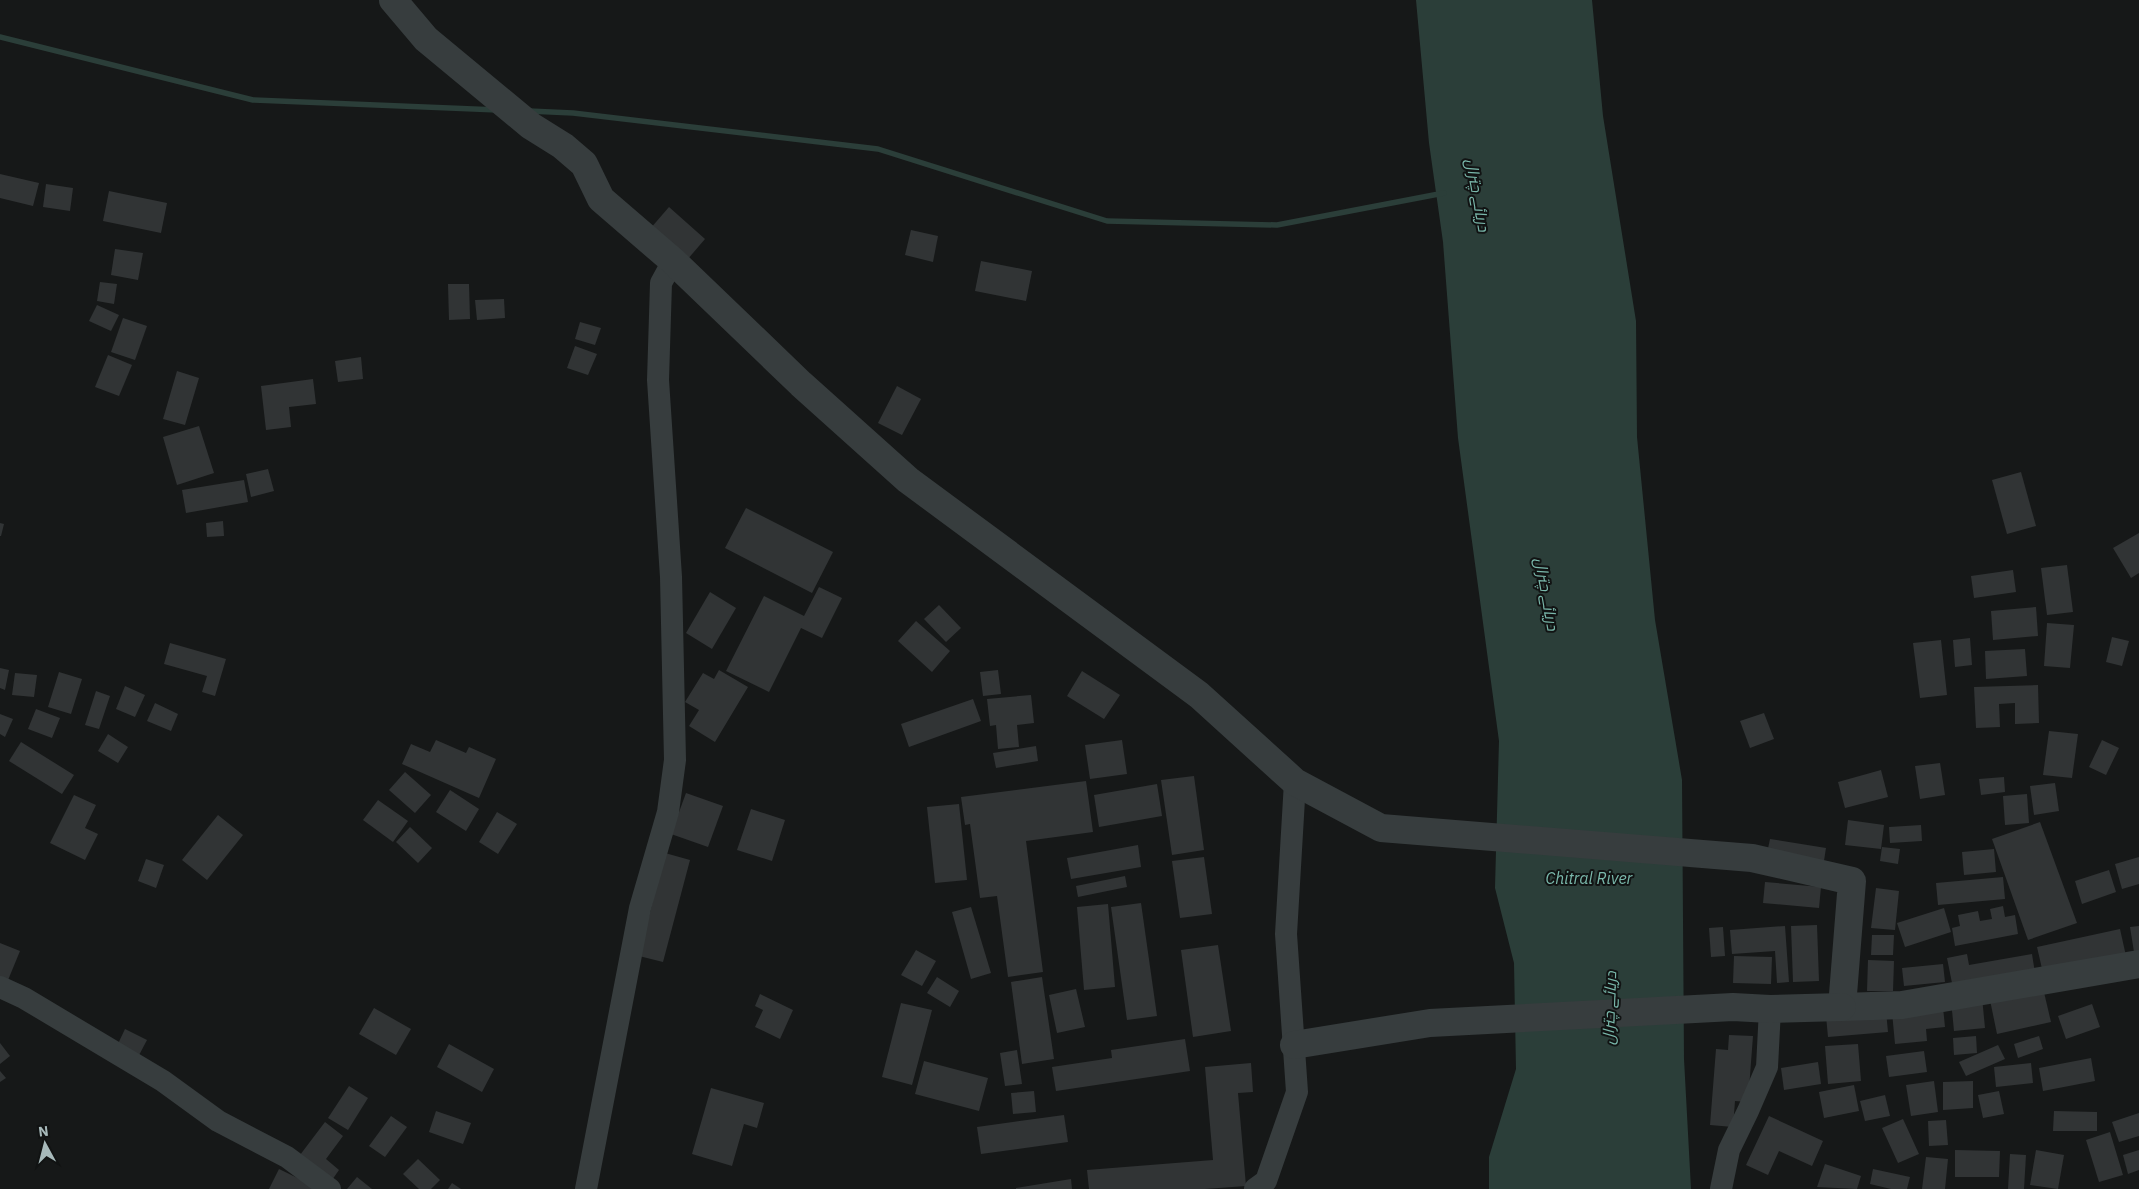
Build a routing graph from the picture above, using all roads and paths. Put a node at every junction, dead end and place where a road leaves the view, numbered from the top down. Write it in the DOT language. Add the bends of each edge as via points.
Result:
graph roads {
  1 [pos="393,0"];
  2 [pos="673,262"];
  3 [pos="1295,782"];
  4 [pos="2139,964"];
  5 [pos="0,986"];
  6 [pos="1842,1007"];
  7 [pos="1770,1009"];
  8 [pos="1294,1045"];
  9 [pos="330,1189"];
  10 [pos="586,1189"];
  11 [pos="1255,1189"];
  12 [pos="1721,1189"];
  1 -- 2 [label="street" via="426,39 531,126 584,164 601,199"];
  2 -- 3 [label="street" via="908,480 1200,695"];
  2 -- 10 [label="street" via="661,283 658,380 671,577 675,760 668,812 640,908"];
  3 -- 6 [label="street" via="1381,828 1752,858 1852,881"];
  3 -- 8 [label="street" via="1286,934"];
  4 -- 6 [label="street" via="1902,1005"];
  5 -- 9 [label="street" via="163,1082 218,1121 287,1157"];
  6 -- 7 [label="street"];
  7 -- 8 [label="street" via="1733,1007 1430,1023"];
  7 -- 12 [label="street" via="1767,1067 1729,1150"];
  8 -- 11 [label="street" via="1297,1092 1266,1181"];
}
